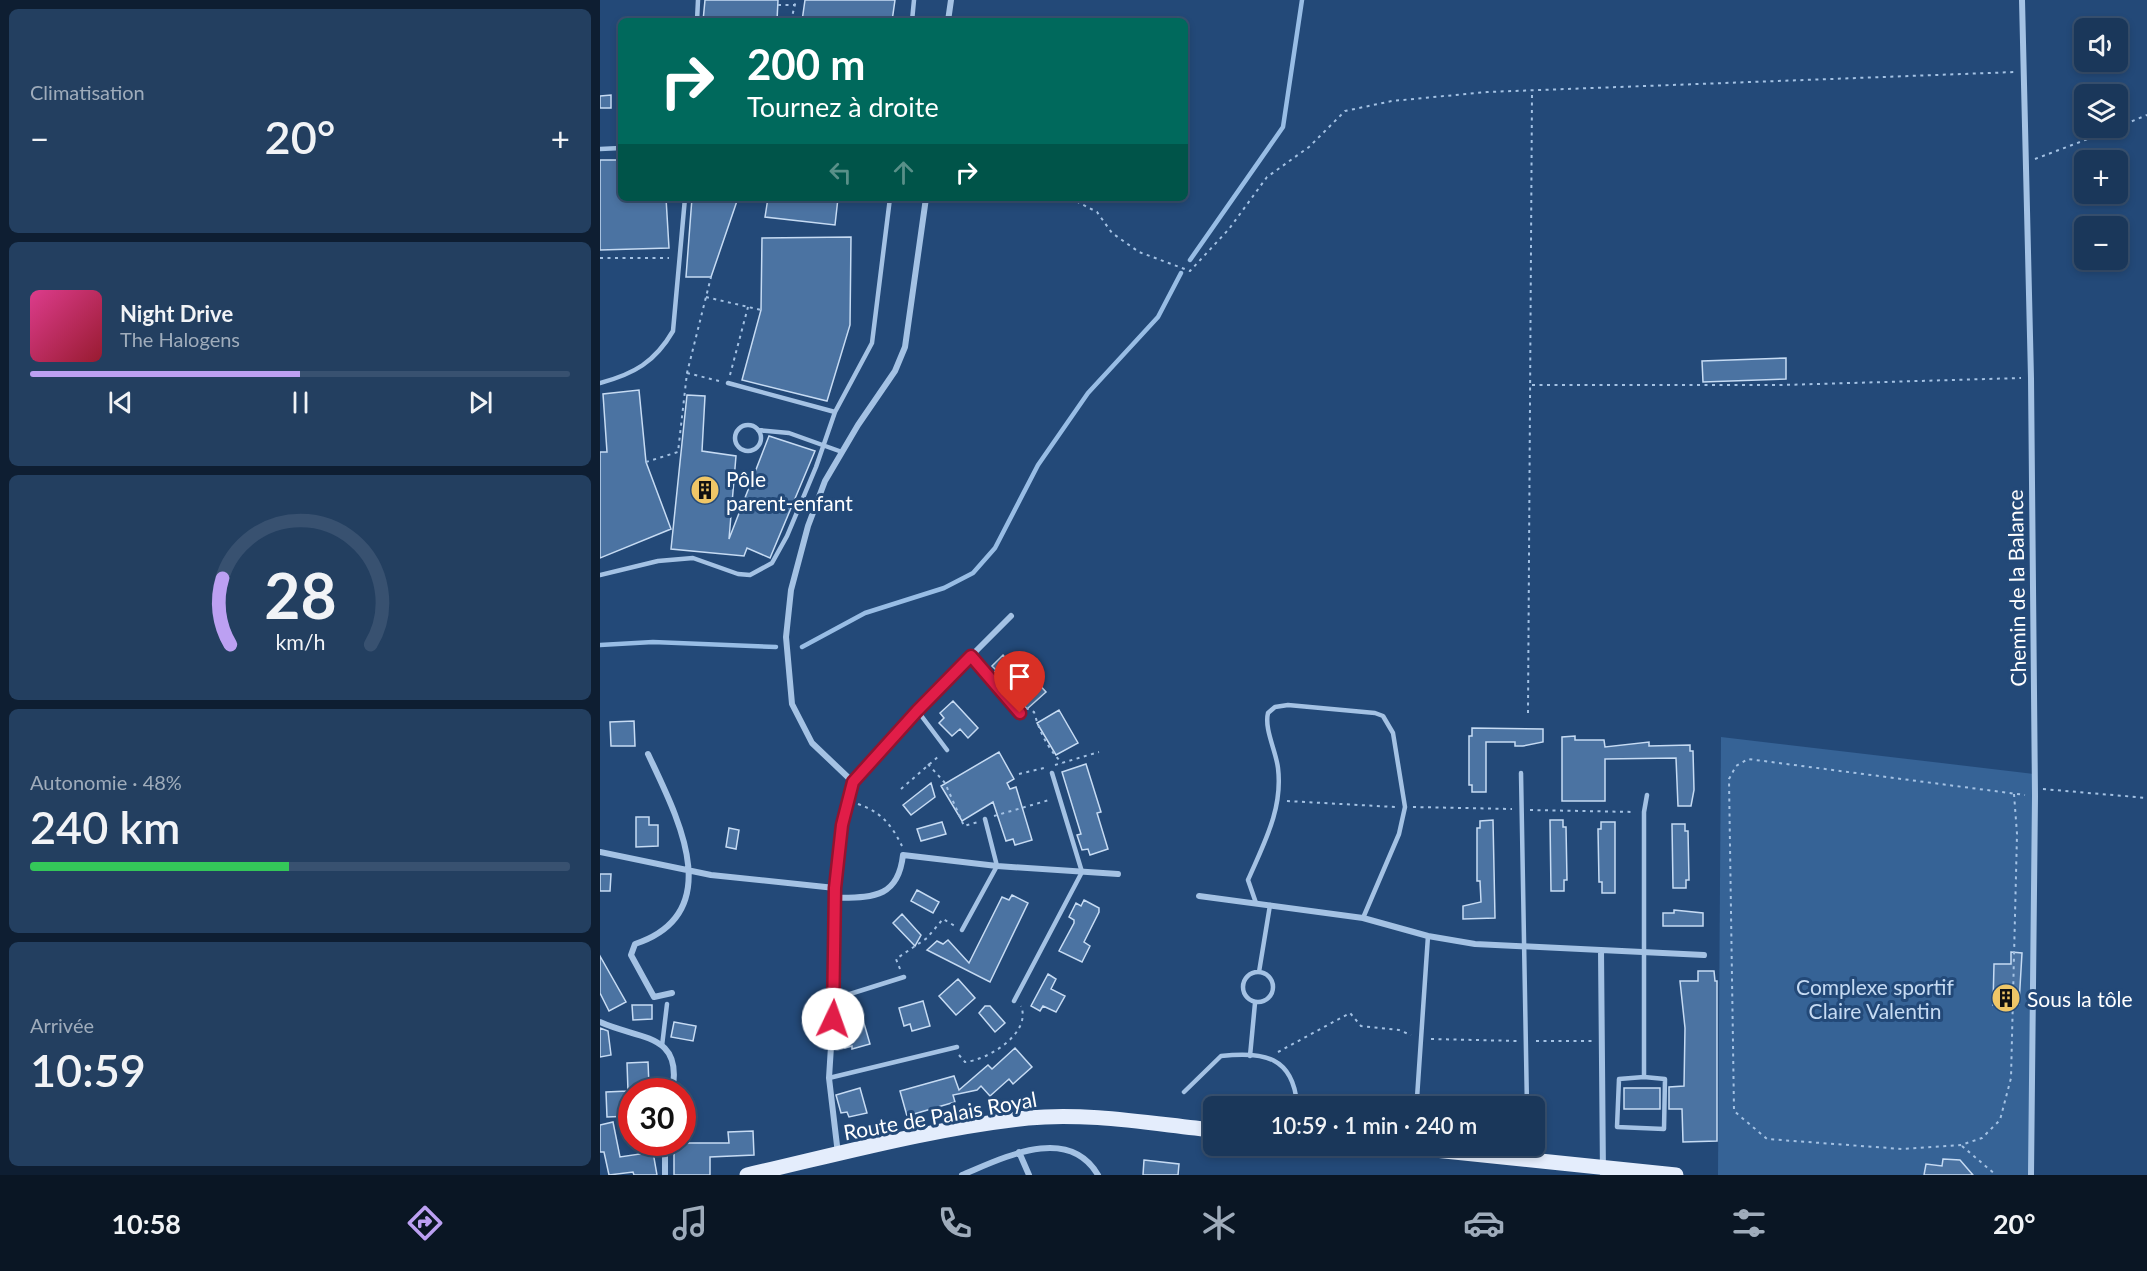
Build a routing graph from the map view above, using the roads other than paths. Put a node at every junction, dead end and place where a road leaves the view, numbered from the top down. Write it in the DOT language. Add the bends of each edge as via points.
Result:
graph roads {
  1 [pos="698,0"];
  2 [pos="914,0"];
  3 [pos="951,0"];
  4 [pos="2022,0"];
  5 [pos="697,18"];
  6 [pos="912,18"];
  7 [pos="948,18"];
  8 [pos="618,148"];
  9 [pos="600,149"];
  10 [pos="685,201"];
  11 [pos="890,201"];
  12 [pos="926,201"];
  13 [pos="600,383"];
  14 [pos="728,383"];
  15 [pos="835,412"];
  16 [pos="759,430"];
  17 [pos="824,444"];
  18 [pos="842,452"];
  19 [pos="600,574"];
  20 [pos="1011,615"];
  21 [pos="971,656"];
  22 [pos="917,711"];
  23 [pos="1020,713"];
  24 [pos="947,750"];
  25 [pos="648,754"];
  26 [pos="1052,773"];
  27 [pos="1521,773"];
  28 [pos="853,782"];
  29 [pos="1647,795"];
  30 [pos="985,819"];
  31 [pos="600,852"];
  32 [pos="997,866"];
  33 [pos="690,871"];
  34 [pos="1082,872"];
  35 [pos="1118,874"];
  36 [pos="835,888"];
  37 [pos="1199,896"];
  38 [pos="836,898"];
  39 [pos="1256,903"];
  40 [pos="1270,905"];
  41 [pos="1363,918"];
  42 [pos="962,930"];
  43 [pos="1428,936"];
  44 [pos="1523,947"];
  45 [pos="1601,950"];
  46 [pos="1647,954"];
  47 [pos="1704,955"];
  48 [pos="1259,972"];
  49 [pos="904,977"];
  50 [pos="672,993"];
  51 [pos="834,999"];
  52 [pos="1014,1001"];
  53 [pos="1255,1003"];
  54 [pos="667,1004"];
  55 [pos="600,1022"];
  56 [pos="662,1046"];
  57 [pos="957,1047"];
  58 [pos="1250,1056"];
  59 [pos="1644,1077"];
  60 [pos="674,1078"];
  61 [pos="829,1078"];
  62 [pos="1184,1092"];
  63 [pos="1296,1096"];
  64 [pos="1417,1096"];
  65 [pos="1527,1096"];
  66 [pos="1203,1129"];
  67 [pos="1020,1152"];
  68 [pos="838,1154"];
  69 [pos="665,1156"];
  70 [pos="1479,1156"];
  71 [pos="1603,1171"];
  72 [pos="665,1175"];
  73 [pos="747,1175"];
  74 [pos="962,1175"];
  75 [pos="1029,1175"];
  76 [pos="1098,1175"];
  77 [pos="1676,1175"];
  78 [pos="2031,1175"];
  1 -- 5 [label="lane"];
  2 -- 6 [label="lane"];
  3 -- 7 [label="street"];
  4 -- 78 [label="street, Chemin de la Balance" via="2035,788"];
  8 -- 9 [label="lane"];
  10 -- 13 [label="lane" via="673,332 644,367"];
  11 -- 15 [label="lane" via="872,344"];
  12 -- 18 [label="street" via="905,347"];
  14 -- 15 [label="lane"];
  15 -- 17 [label="lane"];
  16 -- 16 [label="lane" via="742,426 735,436 738,447 748,452 759,447"];
  16 -- 17 [label="lane"];
  17 -- 18 [label="lane"];
  17 -- 19 [label="lane" via="788,536 772,563 761,571 738,574 693,558"];
  18 -- 28 [label="street" via="825,481 808,526 791,590 786,637 792,704 812,743"];
  20 -- 21 [label="street"];
  21 -- 22 [label="street"];
  21 -- 23 [label="lane"];
  22 -- 24 [label="lane"];
  22 -- 28 [label="street"];
  25 -- 33 [label="street" via="673,808"];
  26 -- 34 [label="lane"];
  27 -- 44 [label="lane"];
  28 -- 36 [label="street"];
  29 -- 46 [label="lane"];
  30 -- 32 [label="lane"];
  31 -- 33 [label="street"];
  32 -- 34 [label="street"];
  32 -- 38 [label="street" via="903,855 895,884 885,892"];
  32 -- 42 [label="lane"];
  33 -- 36 [label="street"];
  33 -- 50 [label="street" via="686,904 674,922 659,935 631,949 654,997"];
  34 -- 35 [label="street"];
  34 -- 52 [label="lane"];
  36 -- 38 [label="street"];
  37 -- 39 [label="street"];
  38 -- 51 [label="street"];
  39 -- 40 [label="street"];
  39 -- 41 [label="lane" via="1248,880 1275,818 1278,801 1278,767 1266,717 1271,709 1288,705 1383,716 1393,733 1405,807 1399,834"];
  40 -- 41 [label="street"];
  40 -- 48 [label="lane"];
  41 -- 43 [label="street"];
  43 -- 44 [label="street"];
  43 -- 64 [label="lane"];
  44 -- 45 [label="street"];
  44 -- 65 [label="lane"];
  45 -- 46 [label="street"];
  45 -- 71 [label="street"];
  46 -- 47 [label="street"];
  46 -- 59 [label="lane"];
  48 -- 53 [label="lane" via="1251,973 1243,986 1248,999"];
  48 -- 53 [label="lane" via="1267,974 1273,989 1270,997"];
  49 -- 51 [label="lane"];
  51 -- 61 [label="street"];
  53 -- 58 [label="lane"];
  54 -- 56 [label="lane"];
  55 -- 56 [label="street" via="651,1038"];
  56 -- 60 [label="street" via="674,1062"];
  57 -- 61 [label="lane"];
  58 -- 62 [label="lane" via="1221,1056"];
  58 -- 63 [label="lane" via="1278,1061 1286,1067 1295,1083"];
  59 -- 59 [label="lane" via="1665,1079 1664,1129 1617,1127 1619,1079"];
  61 -- 68 [label="street"];
  66 -- 68 [label="main road, Route de Palais Royal" via="1075,1117 1029,1118"];
  67 -- 74 [label="street"];
  67 -- 75 [label="street"];
  67 -- 76 [label="street" via="1064,1149 1084,1158"];
  68 -- 73 [label="main road, Route de Palais Royal"];
  69 -- 72 [label="street"];
  70 -- 71 [label="main road"];
  71 -- 77 [label="main road"];
}
